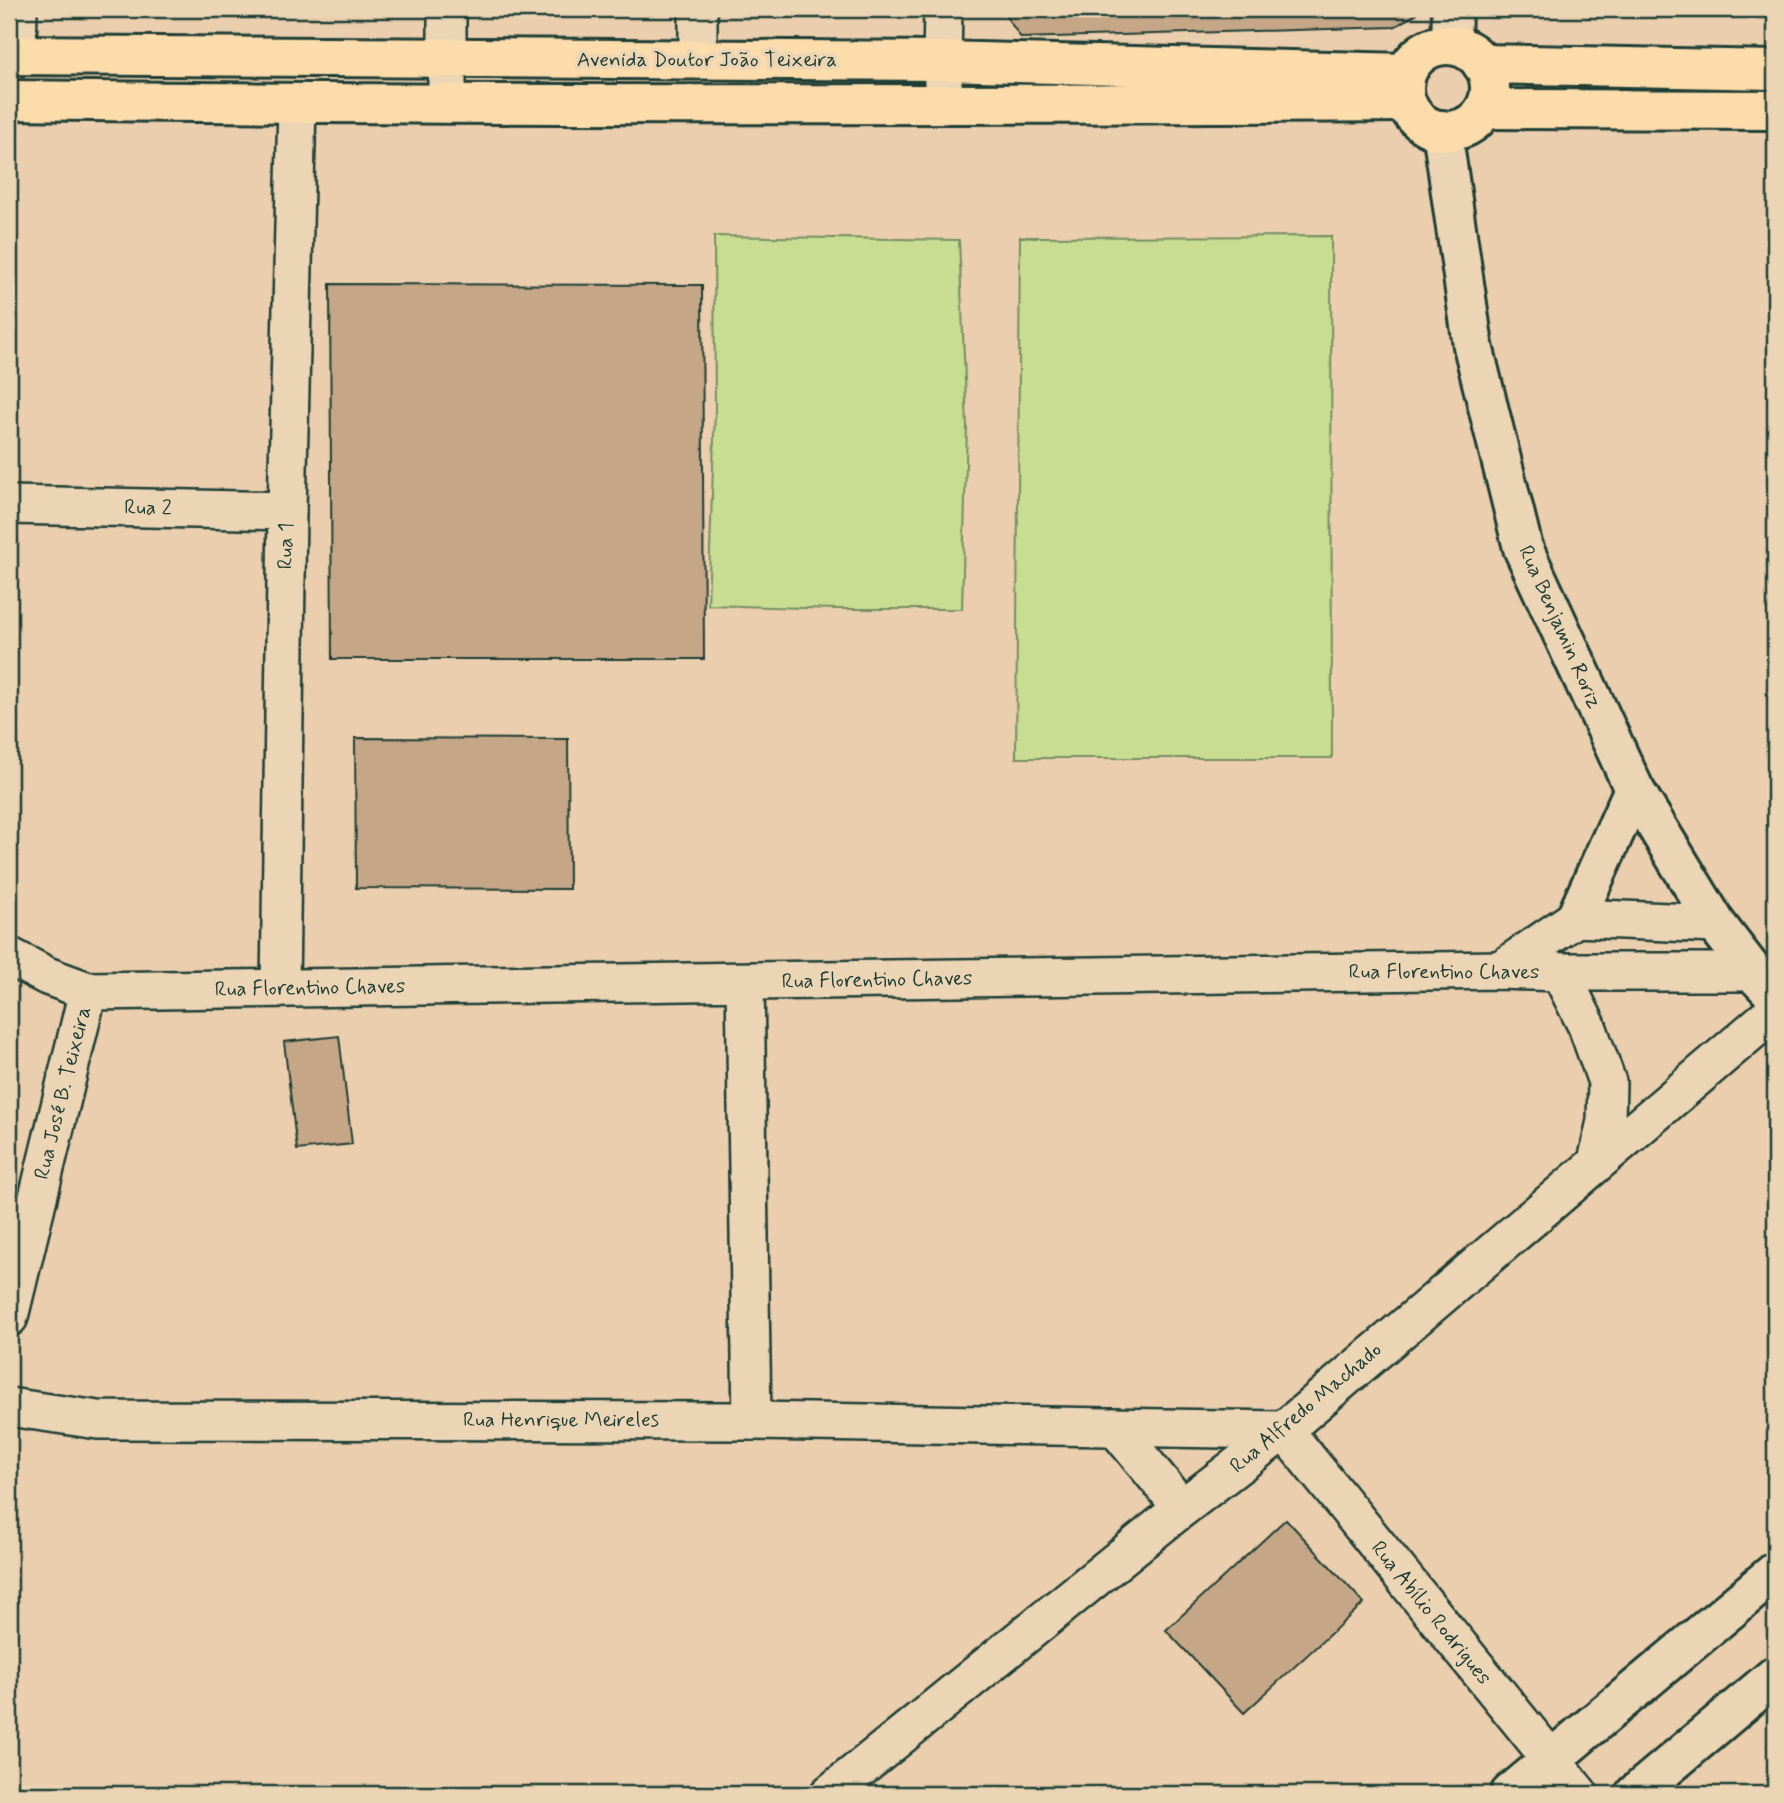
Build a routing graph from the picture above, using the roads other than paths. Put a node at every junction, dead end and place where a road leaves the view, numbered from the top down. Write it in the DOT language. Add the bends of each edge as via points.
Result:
graph roads {
  1 [pos="18,9"];
  2 [pos="447,9"];
  3 [pos="698,9"];
  4 [pos="943,9"];
  5 [pos="1461,39"];
  6 [pos="13,55"];
  7 [pos="446,57"];
  8 [pos="698,60"];
  9 [pos="942,61"];
  10 [pos="1775,71"];
  11 [pos="1406,88"];
  12 [pos="9,100"];
  13 [pos="297,104"];
  14 [pos="447,104"];
  15 [pos="944,105"];
  16 [pos="1485,109"];
  17 [pos="1775,110"];
  18 [pos="1442,131"];
  19 [pos="9,505"];
  20 [pos="287,510"];
  21 [pos="1634,789"];
  22 [pos="1576,918"];
  23 [pos="1716,924"];
  24 [pos="9,956"];
  25 [pos="1500,970"];
  26 [pos="1560,972"];
  27 [pos="745,982"];
  28 [pos="1764,984"];
  29 [pos="281,988"];
  30 [pos="88,991"];
  31 [pos="1775,1011"];
  32 [pos="1597,1162"];
  33 [pos="9,1317"];
  34 [pos="9,1407"];
  35 [pos="752,1420"];
  36 [pos="1115,1427"];
  37 [pos="1284,1430"];
  38 [pos="1182,1508"];
  39 [pos="1775,1572"];
  40 [pos="1775,1676"];
  41 [pos="1550,1761"];
  42 [pos="829,1794"];
  43 [pos="1510,1794"];
  44 [pos="1579,1794"];
  45 [pos="1635,1794"];
  1 -- 6 [label="street"];
  2 -- 7 [label="street"];
  3 -- 8 [label="street"];
  4 -- 9 [label="street"];
  5 -- 10 [label="main road"];
  5 -- 11 [label="main road" via="1416,58"];
  5 -- 16 [label="main road" via="1490,81"];
  6 -- 7 [label="main road, Avenida Doutor João Teixeira"];
  7 -- 8 [label="main road, Avenida Doutor João Teixeira"];
  7 -- 14 [label="street"];
  8 -- 9 [label="main road, Avenida Doutor João Teixeira"];
  9 -- 11 [label="main road, Avenida Doutor João Teixeira"];
  9 -- 15 [label="street"];
  11 -- 15 [label="main road"];
  11 -- 18 [label="main road" via="1413,115"];
  12 -- 13 [label="main road"];
  13 -- 14 [label="main road"];
  13 -- 20 [label="street, Rua 1"];
  14 -- 15 [label="main road"];
  16 -- 17 [label="main road"];
  16 -- 18 [label="main road" via="1465,128"];
  18 -- 21 [label="street, Rua Benjamin Roriz" via="1473,346 1523,548"];
  19 -- 20 [label="street, Rua 2"];
  20 -- 29 [label="street, Rua 1"];
  21 -- 22 [label="street"];
  21 -- 23 [label="street, Rua Benjamin Roriz"];
  22 -- 23 [label="street"];
  22 -- 25 [label="street"];
  23 -- 28 [label="street, Rua Benjamin Roriz"];
  24 -- 30 [label="street, Rua Florentino Chaves"];
  25 -- 26 [label="street, Rua Florentino Chaves"];
  25 -- 27 [label="street, Rua Florentino Chaves"];
  26 -- 28 [label="street, Rua Florentino Chaves"];
  26 -- 32 [label="street" via="1587,1026 1607,1082 1606,1121"];
  27 -- 29 [label="street, Rua Florentino Chaves"];
  27 -- 35 [label="street"];
  29 -- 30 [label="street, Rua Florentino Chaves"];
  30 -- 33 [label="street, Rua José B. Teixeira"];
  31 -- 32 [label="street, Rua Alfredo Machado"];
  32 -- 37 [label="street, Rua Alfredo Machado"];
  34 -- 35 [label="street, Rua Henrique Meireles" via="98,1420"];
  35 -- 36 [label="street, Rua Henrique Meireles"];
  36 -- 37 [label="street, Rua Henrique Meireles"];
  36 -- 38 [label="street"];
  37 -- 38 [label="street, Rua Alfredo Machado"];
  37 -- 41 [label="street, Rua Abílio Rodrigues"];
  38 -- 42 [label="street, Rua Alfredo Machado"];
  39 -- 41 [label="street"];
  40 -- 45 [label="street"];
  41 -- 43 [label="street"];
  41 -- 44 [label="street, Rua Abílio Rodrigues"];
}
